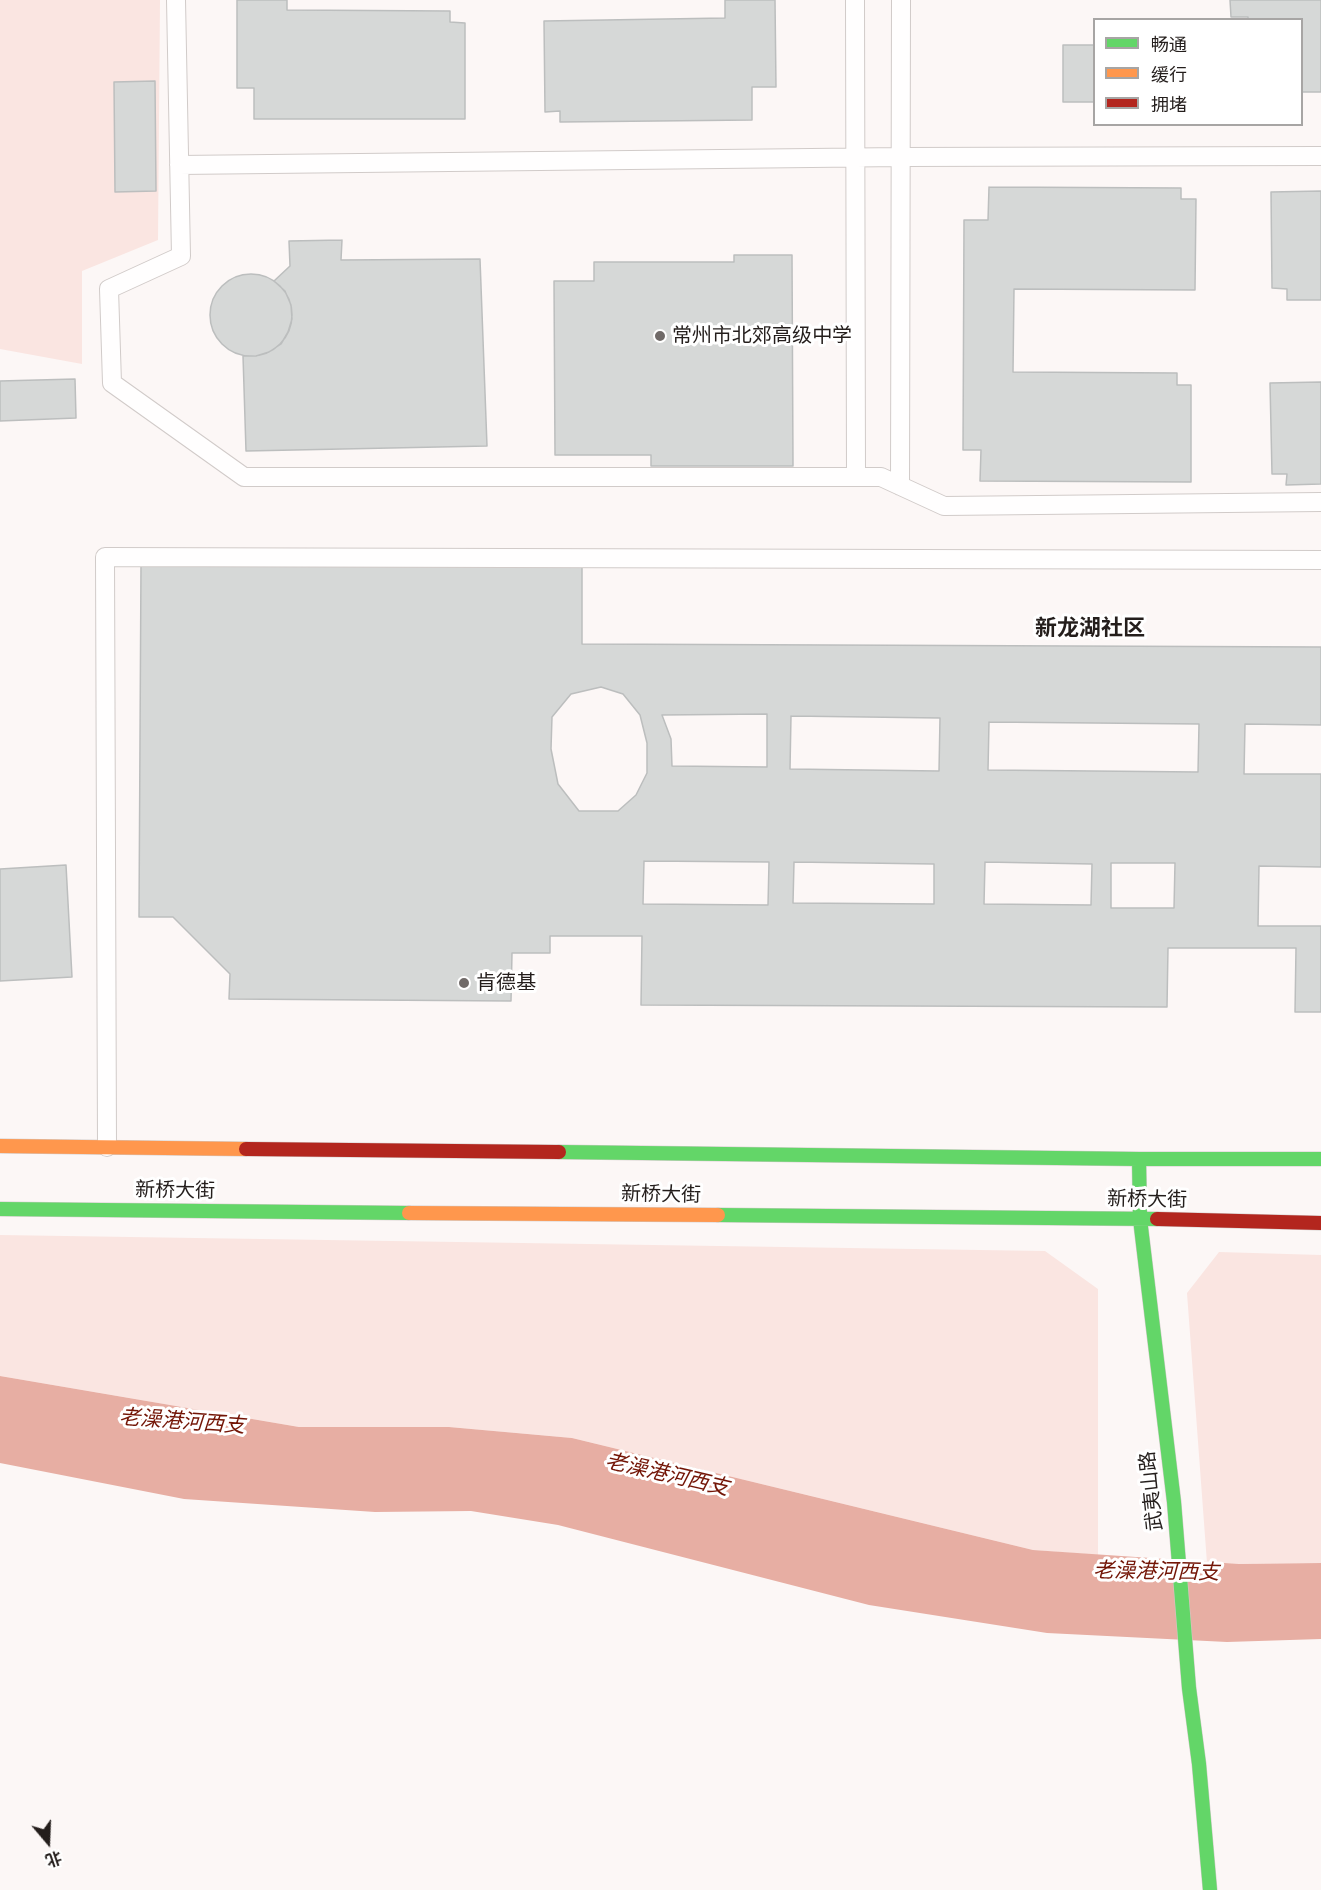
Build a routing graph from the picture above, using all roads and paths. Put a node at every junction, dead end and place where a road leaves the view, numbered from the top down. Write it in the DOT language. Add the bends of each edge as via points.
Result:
graph roads {
  1 [pos="176,0"];
  2 [pos="855,0"];
  3 [pos="901,0"];
  4 [pos="1321,156"];
  5 [pos="901,157"];
  6 [pos="856,158"];
  7 [pos="179,165"];
  8 [pos="856,477"];
  9 [pos="900,486"];
  10 [pos="1321,502"];
  11 [pos="1321,560"];
  12 [pos="0,1146"];
  13 [pos="107,1147"];
  14 [pos="1139,1159"];
  15 [pos="1321,1159"];
  16 [pos="0,1209"];
  17 [pos="1140,1219"];
  18 [pos="1321,1223"];
  19 [pos="1210,1890"];
  1 -- 7 [label="lane"];
  2 -- 6 [label="lane"];
  3 -- 5 [label="lane"];
  4 -- 5 [label="lane"];
  5 -- 6 [label="lane"];
  5 -- 9 [label="lane"];
  6 -- 7 [label="lane"];
  6 -- 8 [label="lane"];
  7 -- 8 [label="lane" via="181,256 109,289 112,383 244,477"];
  8 -- 9 [label="lane" via="881,477"];
  9 -- 10 [label="lane" via="944,506"];
  11 -- 13 [label="lane" via="105,557"];
  12 -- 13 [label="street, 新桥大街"];
  13 -- 14 [label="street, 新桥大街"];
  14 -- 15 [label="street, 新桥大街"];
  14 -- 17 [label="street, 武夷山路"];
  16 -- 17 [label="street, 新桥大街"];
  17 -- 18 [label="street, 新桥大街"];
  17 -- 19 [label="street, 武夷山路" via="1173,1503"];
}
